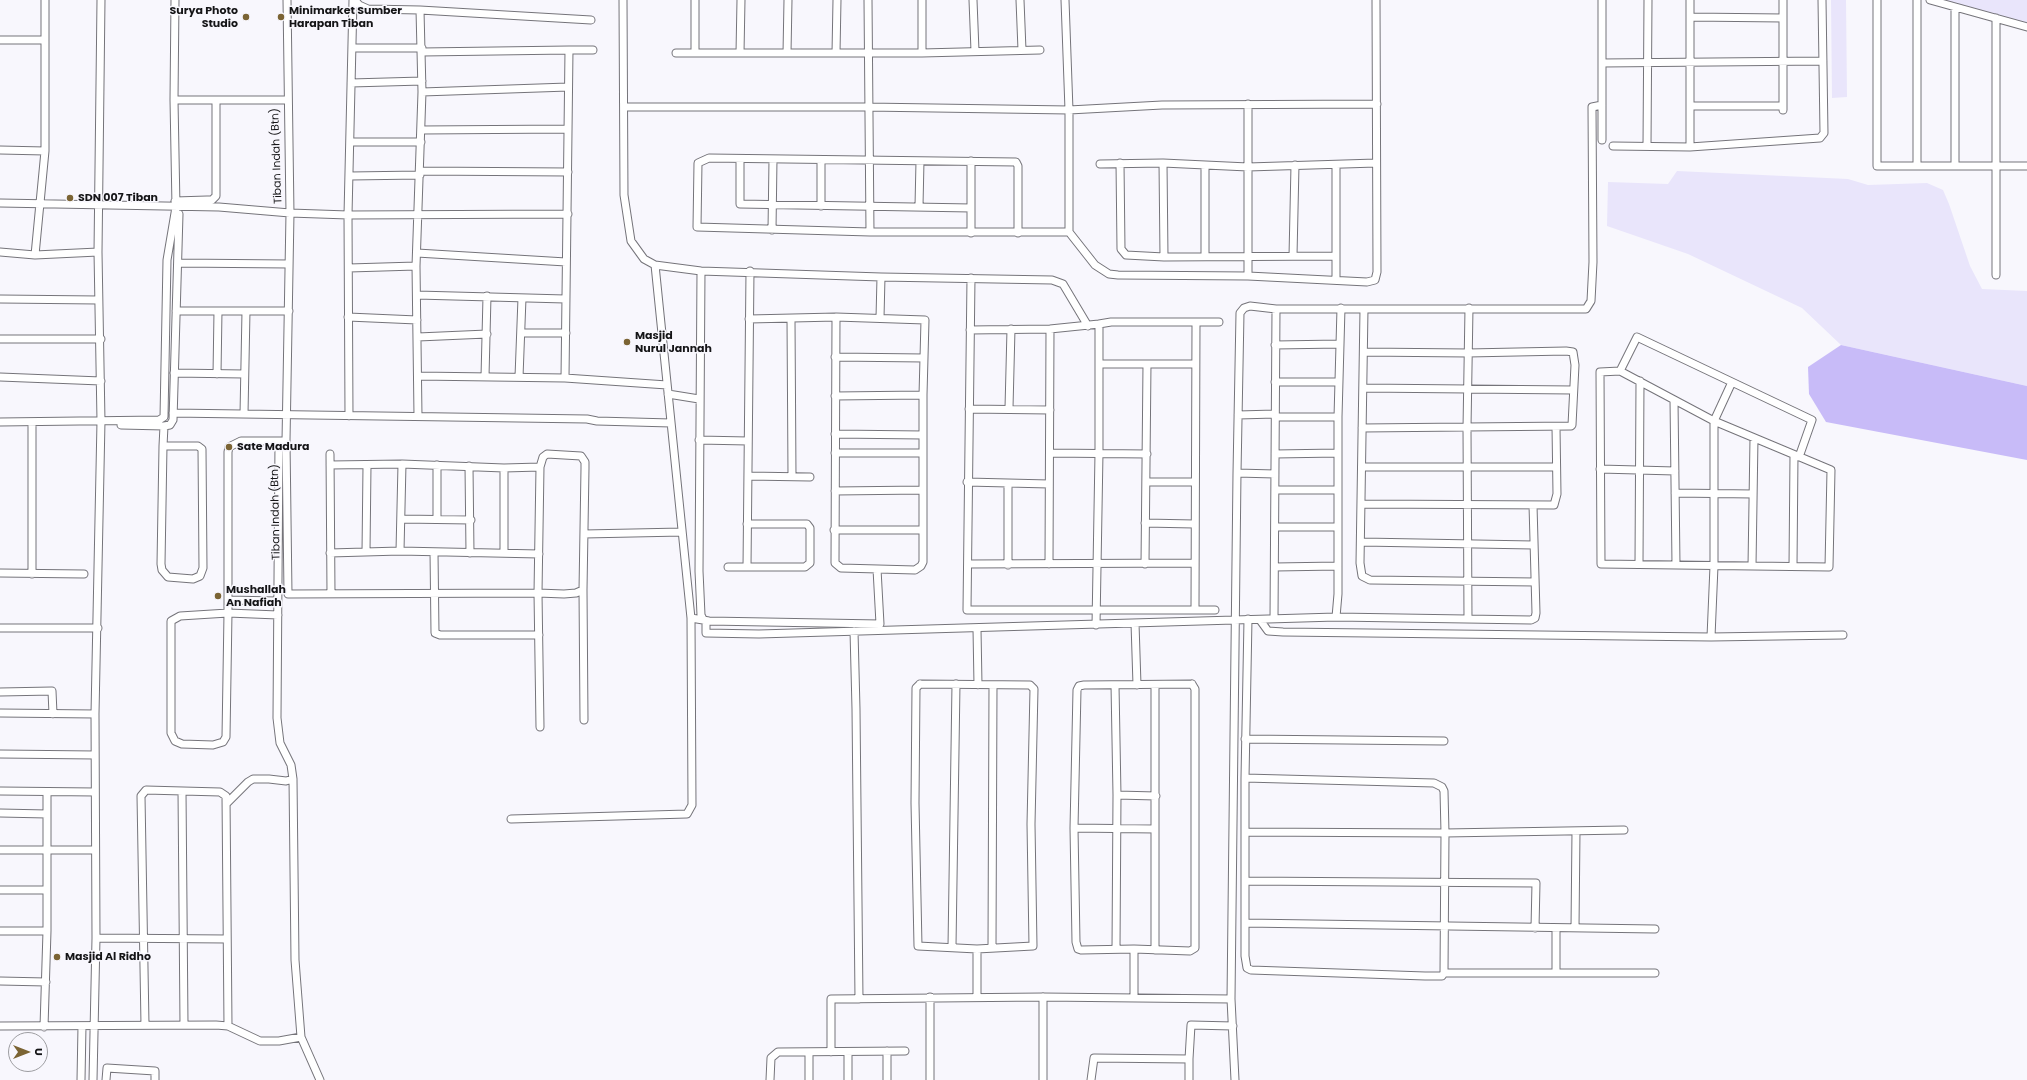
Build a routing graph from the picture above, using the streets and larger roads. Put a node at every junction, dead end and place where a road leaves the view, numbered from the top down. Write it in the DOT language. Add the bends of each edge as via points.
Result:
graph roads {
  1 [pos="45,0"];
  2 [pos="101,0"];
  3 [pos="176,0"];
  4 [pos="287,0"];
  5 [pos="354,0"];
  6 [pos="623,0"];
  7 [pos="695,0"];
  8 [pos="741,0"];
  9 [pos="788,0"];
  10 [pos="837,0"];
  11 [pos="868,0"];
  12 [pos="922,0"];
  13 [pos="973,0"];
  14 [pos="1020,0"];
  15 [pos="1065,0"];
  16 [pos="1376,0"];
  17 [pos="1602,0"];
  18 [pos="1648,0"];
  19 [pos="1690,0"];
  20 [pos="1783,0"];
  21 [pos="1822,0"];
  22 [pos="1877,0"];
  23 [pos="1917,0"];
  24 [pos="1930,0"];
  25 [pos="1955,7"];
  26 [pos="420,10"];
  27 [pos="1690,16"];
  28 [pos="1783,18"];
  29 [pos="1996,18"];
  30 [pos="591,20"];
  31 [pos="2027,26"];
  32 [pos="0,40"];
  33 [pos="45,40"];
  34 [pos="352,48"];
  35 [pos="422,50"];
  36 [pos="569,50"];
  37 [pos="593,50"];
  38 [pos="1022,50"];
  39 [pos="1040,50"];
  40 [pos="868,52"];
  41 [pos="975,52"];
  42 [pos="676,53"];
  43 [pos="695,53"];
  44 [pos="740,53"];
  45 [pos="787,53"];
  46 [pos="836,53"];
  47 [pos="922,53"];
  48 [pos="1783,61"];
  49 [pos="1823,61"];
  50 [pos="1690,62"];
  51 [pos="1602,63"];
  52 [pos="1647,63"];
  53 [pos="422,81"];
  54 [pos="351,83"];
  55 [pos="568,87"];
  56 [pos="422,92"];
  57 [pos="174,100"];
  58 [pos="287,100"];
  59 [pos="216,101"];
  60 [pos="1248,104"];
  61 [pos="1377,104"];
  62 [pos="1602,105"];
  63 [pos="1690,106"];
  64 [pos="625,107"];
  65 [pos="867,107"];
  66 [pos="1069,110"];
  67 [pos="568,129"];
  68 [pos="421,130"];
  69 [pos="1602,140"];
  70 [pos="350,142"];
  71 [pos="420,142"];
  72 [pos="1613,146"];
  73 [pos="1647,146"];
  74 [pos="1690,147"];
  75 [pos="0,150"];
  76 [pos="45,151"];
  77 [pos="740,159"];
  78 [pos="773,159"];
  79 [pos="821,160"];
  80 [pos="868,161"];
  81 [pos="920,161"];
  82 [pos="971,161"];
  83 [pos="1120,163"];
  84 [pos="1163,163"];
  85 [pos="1100,164"];
  86 [pos="1336,164"];
  87 [pos="1376,164"];
  88 [pos="1205,165"];
  89 [pos="1295,165"];
  90 [pos="1917,166"];
  91 [pos="1955,166"];
  92 [pos="1996,166"];
  93 [pos="2027,166"];
  94 [pos="1248,167"];
  95 [pos="568,172"];
  96 [pos="420,173"];
  97 [pos="350,176"];
  98 [pos="0,203"];
  99 [pos="40,204"];
  100 [pos="99,205"];
  101 [pos="177,205"];
  102 [pos="772,205"];
  103 [pos="821,206"];
  104 [pos="869,206"];
  105 [pos="919,206"];
  106 [pos="971,208"];
  107 [pos="290,213"];
  108 [pos="418,213"];
  109 [pos="568,214"];
  110 [pos="348,215"];
  111 [pos="772,230"];
  112 [pos="870,232"];
  113 [pos="1069,232"];
  114 [pos="971,233"];
  115 [pos="1018,233"];
  116 [pos="0,252"];
  117 [pos="98,252"];
  118 [pos="417,253"];
  119 [pos="35,255"];
  120 [pos="1205,256"];
  121 [pos="1293,256"];
  122 [pos="1336,256"];
  123 [pos="1164,257"];
  124 [pos="1249,257"];
  125 [pos="566,262"];
  126 [pos="178,263"];
  127 [pos="289,264"];
  128 [pos="655,265"];
  129 [pos="416,266"];
  130 [pos="349,268"];
  131 [pos="701,270"];
  132 [pos="750,271"];
  133 [pos="1996,275"];
  134 [pos="1248,276"];
  135 [pos="881,277"];
  136 [pos="971,278"];
  137 [pos="1336,279"];
  138 [pos="417,295"];
  139 [pos="487,296"];
  140 [pos="522,298"];
  141 [pos="565,298"];
  142 [pos="0,299"];
  143 [pos="98,300"];
  144 [pos="1276,308"];
  145 [pos="1341,308"];
  146 [pos="1470,308"];
  147 [pos="1364,309"];
  148 [pos="176,311"];
  149 [pos="289,311"];
  150 [pos="218,312"];
  151 [pos="246,312"];
  152 [pos="348,317"];
  153 [pos="836,317"];
  154 [pos="880,318"];
  155 [pos="748,319"];
  156 [pos="791,319"];
  157 [pos="417,320"];
  158 [pos="1219,322"];
  159 [pos="1196,323"];
  160 [pos="1099,324"];
  161 [pos="1088,326"];
  162 [pos="1011,329"];
  163 [pos="970,330"];
  164 [pos="1050,330"];
  165 [pos="521,333"];
  166 [pos="566,333"];
  167 [pos="487,334"];
  168 [pos="418,336"];
  169 [pos="0,339"];
  170 [pos="101,340"];
  171 [pos="1340,344"];
  172 [pos="1275,345"];
  173 [pos="1364,352"];
  174 [pos="1468,353"];
  175 [pos="835,358"];
  176 [pos="924,358"];
  177 [pos="1099,364"];
  178 [pos="1147,364"];
  179 [pos="1195,364"];
  180 [pos="1620,371"];
  181 [pos="174,372"];
  182 [pos="217,374"];
  183 [pos="244,374"];
  184 [pos="418,376"];
  185 [pos="0,377"];
  186 [pos="485,377"];
  187 [pos="519,377"];
  188 [pos="565,378"];
  189 [pos="101,381"];
  190 [pos="1640,381"];
  191 [pos="1275,382"];
  192 [pos="1339,382"];
  193 [pos="1732,382"];
  194 [pos="667,385"];
  195 [pos="1363,388"];
  196 [pos="1468,388"];
  197 [pos="1573,390"];
  198 [pos="668,394"];
  199 [pos="923,395"];
  200 [pos="835,396"];
  201 [pos="699,399"];
  202 [pos="1674,400"];
  203 [pos="1009,408"];
  204 [pos="969,409"];
  205 [pos="1050,410"];
  206 [pos="173,413"];
  207 [pos="244,414"];
  208 [pos="287,415"];
  209 [pos="1238,415"];
  210 [pos="349,416"];
  211 [pos="418,416"];
  212 [pos="1275,416"];
  213 [pos="1338,417"];
  214 [pos="1714,421"];
  215 [pos="0,422"];
  216 [pos="32,422"];
  217 [pos="101,423"];
  218 [pos="671,423"];
  219 [pos="164,426"];
  220 [pos="1556,427"];
  221 [pos="1362,428"];
  222 [pos="1467,428"];
  223 [pos="835,434"];
  224 [pos="923,435"];
  225 [pos="1754,438"];
  226 [pos="700,440"];
  227 [pos="282,441"];
  228 [pos="748,441"];
  229 [pos="163,446"];
  230 [pos="835,453"];
  231 [pos="923,453"];
  232 [pos="1050,453"];
  233 [pos="1099,453"];
  234 [pos="1338,453"];
  235 [pos="330,454"];
  236 [pos="1147,454"];
  237 [pos="1275,454"];
  238 [pos="1797,456"];
  239 [pos="402,464"];
  240 [pos="330,465"];
  241 [pos="437,465"];
  242 [pos="367,466"];
  243 [pos="469,466"];
  244 [pos="540,467"];
  245 [pos="1362,467"];
  246 [pos="1467,467"];
  247 [pos="1556,467"];
  248 [pos="504,468"];
  249 [pos="1600,469"];
  250 [pos="1639,470"];
  251 [pos="1675,470"];
  252 [pos="1237,473"];
  253 [pos="1275,474"];
  254 [pos="748,476"];
  255 [pos="792,476"];
  256 [pos="810,477"];
  257 [pos="967,482"];
  258 [pos="1146,482"];
  259 [pos="1194,482"];
  260 [pos="1008,483"];
  261 [pos="1050,484"];
  262 [pos="923,490"];
  263 [pos="1275,490"];
  264 [pos="1338,490"];
  265 [pos="835,492"];
  266 [pos="1675,493"];
  267 [pos="1714,494"];
  268 [pos="1753,494"];
  269 [pos="1362,504"];
  270 [pos="1467,505"];
  271 [pos="1533,506"];
  272 [pos="402,519"];
  273 [pos="437,519"];
  274 [pos="471,520"];
  275 [pos="1145,523"];
  276 [pos="747,524"];
  277 [pos="1194,524"];
  278 [pos="1275,526"];
  279 [pos="1338,527"];
  280 [pos="834,530"];
  281 [pos="923,530"];
  282 [pos="682,532"];
  283 [pos="584,534"];
  284 [pos="1362,542"];
  285 [pos="1467,544"];
  286 [pos="1533,545"];
  287 [pos="400,551"];
  288 [pos="366,552"];
  289 [pos="434,552"];
  290 [pos="330,553"];
  291 [pos="470,553"];
  292 [pos="504,553"];
  293 [pos="539,554"];
  294 [pos="1194,563"];
  295 [pos="968,564"];
  296 [pos="1049,564"];
  297 [pos="1145,564"];
  298 [pos="1639,564"];
  299 [pos="1008,565"];
  300 [pos="1098,565"];
  301 [pos="1676,565"];
  302 [pos="1338,566"];
  303 [pos="1714,566"];
  304 [pos="1752,566"];
  305 [pos="1793,566"];
  306 [pos="728,567"];
  307 [pos="747,567"];
  308 [pos="1275,567"];
  309 [pos="877,569"];
  310 [pos="0,573"];
  311 [pos="32,574"];
  312 [pos="84,574"];
  313 [pos="1468,582"];
  314 [pos="1535,582"];
  315 [pos="583,590"];
  316 [pos="434,593"];
  317 [pos="538,593"];
  318 [pos="331,594"];
  319 [pos="228,600"];
  320 [pos="256,600"];
  321 [pos="277,601"];
  322 [pos="1195,609"];
  323 [pos="1215,610"];
  324 [pos="1097,611"];
  325 [pos="228,613"];
  326 [pos="256,614"];
  327 [pos="278,615"];
  328 [pos="1336,617"];
  329 [pos="690,618"];
  330 [pos="1274,618"];
  331 [pos="1248,619"];
  332 [pos="1468,619"];
  333 [pos="704,620"];
  334 [pos="1236,620"];
  335 [pos="1260,620"];
  336 [pos="1135,623"];
  337 [pos="1096,625"];
  338 [pos="0,628"];
  339 [pos="98,628"];
  340 [pos="977,629"];
  341 [pos="854,631"];
  342 [pos="538,635"];
  343 [pos="1843,635"];
  344 [pos="1711,637"];
  345 [pos="956,684"];
  346 [pos="978,685"];
  347 [pos="993,685"];
  348 [pos="1115,685"];
  349 [pos="1137,685"];
  350 [pos="1155,685"];
  351 [pos="0,692"];
  352 [pos="0,713"];
  353 [pos="52,714"];
  354 [pos="95,714"];
  355 [pos="584,720"];
  356 [pos="540,727"];
  357 [pos="1245,739"];
  358 [pos="1444,741"];
  359 [pos="0,754"];
  360 [pos="95,755"];
  361 [pos="1244,778"];
  362 [pos="293,779"];
  363 [pos="0,791"];
  364 [pos="182,791"];
  365 [pos="47,792"];
  366 [pos="95,792"];
  367 [pos="1117,795"];
  368 [pos="1156,796"];
  369 [pos="227,803"];
  370 [pos="0,813"];
  371 [pos="47,814"];
  372 [pos="511,819"];
  373 [pos="1074,828"];
  374 [pos="1116,828"];
  375 [pos="1155,829"];
  376 [pos="1624,830"];
  377 [pos="1576,831"];
  378 [pos="1245,832"];
  379 [pos="1445,833"];
  380 [pos="0,850"];
  381 [pos="48,850"];
  382 [pos="95,850"];
  383 [pos="1245,881"];
  384 [pos="1444,883"];
  385 [pos="0,890"];
  386 [pos="47,890"];
  387 [pos="1245,924"];
  388 [pos="1444,927"];
  389 [pos="1535,928"];
  390 [pos="1556,928"];
  391 [pos="1575,928"];
  392 [pos="1655,929"];
  393 [pos="0,931"];
  394 [pos="47,931"];
  395 [pos="96,938"];
  396 [pos="144,939"];
  397 [pos="227,939"];
  398 [pos="182,940"];
  399 [pos="952,946"];
  400 [pos="992,948"];
  401 [pos="976,949"];
  402 [pos="1116,949"];
  403 [pos="1134,949"];
  404 [pos="1155,950"];
  405 [pos="1444,973"];
  406 [pos="1556,973"];
  407 [pos="1655,974"];
  408 [pos="0,981"];
  409 [pos="46,982"];
  410 [pos="977,997"];
  411 [pos="1043,997"];
  412 [pos="1134,997"];
  413 [pos="859,998"];
  414 [pos="930,998"];
  415 [pos="1231,999"];
  416 [pos="145,1025"];
  417 [pos="184,1025"];
  418 [pos="0,1026"];
  419 [pos="82,1026"];
  420 [pos="94,1026"];
  421 [pos="228,1026"];
  422 [pos="1232,1026"];
  423 [pos="44,1027"];
  424 [pos="301,1037"];
  425 [pos="887,1051"];
  426 [pos="905,1051"];
  427 [pos="809,1052"];
  428 [pos="830,1052"];
  429 [pos="848,1052"];
  430 [pos="1190,1059"];
  431 [pos="81,1080"];
  432 [pos="93,1080"];
  433 [pos="106,1080"];
  434 [pos="155,1080"];
  435 [pos="320,1080"];
  436 [pos="770,1080"];
  437 [pos="809,1080"];
  438 [pos="848,1080"];
  439 [pos="887,1080"];
  440 [pos="930,1080"];
  441 [pos="1043,1080"];
  442 [pos="1091,1080"];
  443 [pos="1189,1080"];
  444 [pos="1235,1080"];
  1 -- 33 [label="street"];
  2 -- 100 [label="street"];
  3 -- 57 [label="street"];
  4 -- 58 [label="street, Tiban Indah (Btn)"];
  5 -- 26 [label="street" via="368,9"];
  5 -- 34 [label="street"];
  6 -- 64 [label="street"];
  7 -- 43 [label="street"];
  8 -- 44 [label="street"];
  9 -- 45 [label="street"];
  10 -- 46 [label="street"];
  11 -- 40 [label="street"];
  12 -- 47 [label="street"];
  13 -- 41 [label="street"];
  14 -- 38 [label="street"];
  15 -- 66 [label="street"];
  16 -- 61 [label="street"];
  17 -- 51 [label="street"];
  18 -- 52 [label="street"];
  19 -- 27 [label="street"];
  20 -- 28 [label="street"];
  21 -- 49 [label="street"];
  22 -- 90 [label="street" via="1877,166"];
  23 -- 90 [label="street"];
  24 -- 25 [label="street"];
  25 -- 29 [label="street"];
  25 -- 91 [label="street"];
  26 -- 30 [label="street"];
  26 -- 35 [label="street"];
  27 -- 28 [label="street"];
  27 -- 50 [label="street"];
  28 -- 48 [label="street"];
  29 -- 31 [label="street"];
  29 -- 92 [label="street"];
  32 -- 33 [label="street"];
  33 -- 76 [label="street"];
  34 -- 35 [label="street"];
  34 -- 54 [label="street"];
  35 -- 36 [label="street"];
  35 -- 53 [label="street"];
  36 -- 37 [label="street"];
  36 -- 55 [label="street"];
  38 -- 39 [label="street"];
  38 -- 41 [label="street"];
  40 -- 46 [label="street"];
  40 -- 47 [label="street"];
  40 -- 65 [label="street"];
  41 -- 47 [label="street"];
  42 -- 43 [label="street"];
  43 -- 44 [label="street"];
  44 -- 45 [label="street"];
  45 -- 46 [label="street"];
  48 -- 49 [label="street"];
  48 -- 50 [label="street"];
  48 -- 63 [label="street" via="1782,108"];
  49 -- 74 [label="street" via="1824,132 1820,138"];
  50 -- 52 [label="street"];
  50 -- 63 [label="street"];
  51 -- 52 [label="street"];
  51 -- 62 [label="street"];
  52 -- 73 [label="street"];
  53 -- 54 [label="street"];
  53 -- 56 [label="street"];
  54 -- 70 [label="street"];
  55 -- 56 [label="street"];
  55 -- 67 [label="street"];
  56 -- 68 [label="street"];
  57 -- 59 [label="street"];
  57 -- 101 [label="street"];
  58 -- 59 [label="street"];
  58 -- 107 [label="street, Tiban Indah (Btn)"];
  59 -- 101 [label="street" via="216,196 212,200"];
  60 -- 61 [label="street"];
  60 -- 66 [label="street"];
  60 -- 94 [label="street"];
  61 -- 87 [label="street"];
  62 -- 69 [label="street"];
  62 -- 146 [label="street" via="1592,107 1593,262 1589,305 1586,309"];
  63 -- 74 [label="street"];
  64 -- 65 [label="street"];
  64 -- 128 [label="street" via="624,195 631,241 644,259"];
  65 -- 66 [label="street"];
  65 -- 80 [label="street"];
  66 -- 113 [label="street"];
  67 -- 68 [label="street"];
  67 -- 95 [label="street"];
  68 -- 71 [label="street"];
  70 -- 71 [label="street"];
  70 -- 97 [label="street"];
  71 -- 96 [label="street"];
  72 -- 73 [label="street"];
  73 -- 74 [label="street"];
  75 -- 76 [label="street"];
  76 -- 99 [label="street"];
  77 -- 78 [label="street"];
  77 -- 102 [label="street" via="740,204"];
  77 -- 111 [label="street" via="709,158 698,163 697,228"];
  78 -- 79 [label="street"];
  78 -- 102 [label="street"];
  79 -- 80 [label="street"];
  79 -- 103 [label="street"];
  80 -- 81 [label="street"];
  80 -- 104 [label="street"];
  81 -- 82 [label="street"];
  81 -- 105 [label="street"];
  82 -- 106 [label="street"];
  82 -- 115 [label="street" via="1016,162"];
  83 -- 84 [label="street"];
  83 -- 85 [label="street"];
  83 -- 123 [label="street" via="1121,249 1126,256"];
  84 -- 88 [label="street"];
  84 -- 123 [label="street"];
  86 -- 87 [label="street"];
  86 -- 89 [label="street"];
  86 -- 122 [label="street"];
  87 -- 137 [label="street" via="1376,277 1373,281 1367,282"];
  88 -- 94 [label="street"];
  88 -- 120 [label="street"];
  89 -- 94 [label="street"];
  89 -- 121 [label="street"];
  90 -- 91 [label="street"];
  91 -- 92 [label="street"];
  92 -- 93 [label="street"];
  92 -- 133 [label="street"];
  94 -- 124 [label="street"];
  95 -- 96 [label="street"];
  95 -- 109 [label="street"];
  96 -- 97 [label="street"];
  96 -- 108 [label="street"];
  97 -- 110 [label="street"];
  98 -- 99 [label="street"];
  99 -- 100 [label="street"];
  99 -- 119 [label="street"];
  100 -- 101 [label="street"];
  100 -- 117 [label="street"];
  101 -- 107 [label="street"];
  101 -- 126 [label="street"];
  101 -- 217 [label="street" via="167,260 164,417 159,420"];
  102 -- 103 [label="street"];
  102 -- 111 [label="street"];
  103 -- 104 [label="street"];
  104 -- 105 [label="street"];
  104 -- 112 [label="street"];
  105 -- 106 [label="street"];
  106 -- 114 [label="street"];
  107 -- 110 [label="street"];
  107 -- 127 [label="street, Tiban Indah (Btn)"];
  108 -- 109 [label="street"];
  108 -- 110 [label="street"];
  108 -- 118 [label="street"];
  109 -- 125 [label="street"];
  110 -- 130 [label="street"];
  111 -- 112 [label="street"];
  112 -- 114 [label="street"];
  113 -- 115 [label="street"];
  113 -- 134 [label="street" via="1095,265 1109,274"];
  114 -- 115 [label="street"];
  116 -- 119 [label="street"];
  117 -- 119 [label="street"];
  117 -- 143 [label="street"];
  118 -- 125 [label="street"];
  118 -- 129 [label="street"];
  120 -- 123 [label="street"];
  120 -- 124 [label="street"];
  121 -- 122 [label="street"];
  121 -- 124 [label="street"];
  122 -- 137 [label="street"];
  124 -- 134 [label="street"];
  125 -- 141 [label="street"];
  126 -- 127 [label="street"];
  126 -- 148 [label="street"];
  127 -- 149 [label="street, Tiban Indah (Btn)"];
  128 -- 131 [label="street"];
  128 -- 194 [label="street"];
  129 -- 130 [label="street"];
  129 -- 138 [label="street"];
  130 -- 152 [label="street"];
  131 -- 132 [label="street"];
  131 -- 201 [label="street"];
  132 -- 135 [label="street"];
  132 -- 155 [label="street"];
  134 -- 137 [label="street"];
  135 -- 136 [label="street"];
  135 -- 154 [label="street"];
  136 -- 161 [label="street" via="1059,281 1075,302"];
  136 -- 163 [label="street"];
  138 -- 139 [label="street"];
  138 -- 157 [label="street"];
  139 -- 140 [label="street"];
  139 -- 167 [label="street"];
  140 -- 141 [label="street"];
  140 -- 165 [label="street"];
  141 -- 166 [label="street"];
  142 -- 143 [label="street"];
  143 -- 170 [label="street"];
  144 -- 145 [label="street"];
  144 -- 172 [label="street"];
  144 -- 209 [label="street" via="1250,306 1240,313"];
  145 -- 147 [label="street"];
  145 -- 171 [label="street"];
  146 -- 147 [label="street"];
  146 -- 174 [label="street"];
  147 -- 173 [label="street"];
  148 -- 150 [label="street"];
  148 -- 181 [label="street"];
  149 -- 151 [label="street"];
  149 -- 208 [label="street, Tiban Indah (Btn)"];
  150 -- 151 [label="street"];
  150 -- 182 [label="street"];
  151 -- 183 [label="street"];
  152 -- 157 [label="street"];
  152 -- 210 [label="street"];
  153 -- 154 [label="street"];
  153 -- 156 [label="street"];
  153 -- 175 [label="street"];
  154 -- 176 [label="street" via="925,320"];
  155 -- 156 [label="street"];
  155 -- 228 [label="street"];
  156 -- 255 [label="street"];
  157 -- 168 [label="street"];
  158 -- 159 [label="street"];
  159 -- 160 [label="street"];
  159 -- 179 [label="street"];
  160 -- 161 [label="street"];
  160 -- 177 [label="street"];
  161 -- 164 [label="street"];
  162 -- 163 [label="street"];
  162 -- 164 [label="street"];
  162 -- 203 [label="street"];
  163 -- 204 [label="street"];
  164 -- 205 [label="street"];
  165 -- 166 [label="street"];
  165 -- 187 [label="street"];
  166 -- 188 [label="street"];
  167 -- 168 [label="street"];
  167 -- 186 [label="street"];
  168 -- 184 [label="street"];
  169 -- 170 [label="street"];
  170 -- 189 [label="street"];
  171 -- 172 [label="street"];
  171 -- 192 [label="street"];
  172 -- 191 [label="street"];
  173 -- 174 [label="street"];
  173 -- 195 [label="street"];
  174 -- 196 [label="street"];
  174 -- 197 [label="street" via="1571,351 1574,354 1575,365"];
  175 -- 176 [label="street"];
  175 -- 200 [label="street"];
  176 -- 199 [label="street"];
  177 -- 178 [label="street"];
  177 -- 233 [label="street"];
  178 -- 179 [label="street"];
  178 -- 236 [label="street"];
  179 -- 259 [label="street"];
  180 -- 190 [label="street"];
  180 -- 193 [label="street" via="1637,336"];
  180 -- 249 [label="street" via="1600,372"];
  181 -- 182 [label="street"];
  181 -- 206 [label="street"];
  182 -- 183 [label="street"];
  183 -- 207 [label="street"];
  184 -- 186 [label="street"];
  184 -- 211 [label="street"];
  185 -- 189 [label="street"];
  186 -- 187 [label="street"];
  187 -- 188 [label="street"];
  188 -- 194 [label="street"];
  189 -- 217 [label="street"];
  190 -- 202 [label="street"];
  190 -- 250 [label="street"];
  191 -- 192 [label="street"];
  191 -- 212 [label="street"];
  192 -- 213 [label="street"];
  193 -- 214 [label="street"];
  193 -- 238 [label="street" via="1812,420"];
  194 -- 198 [label="street"];
  195 -- 196 [label="street"];
  195 -- 221 [label="street"];
  196 -- 197 [label="street"];
  196 -- 222 [label="street"];
  197 -- 220 [label="street" via="1572,425"];
  198 -- 201 [label="street"];
  198 -- 218 [label="street"];
  199 -- 200 [label="street"];
  199 -- 224 [label="street"];
  200 -- 223 [label="street"];
  201 -- 226 [label="street"];
  202 -- 214 [label="street"];
  202 -- 251 [label="street"];
  203 -- 204 [label="street"];
  203 -- 205 [label="street"];
  204 -- 257 [label="street"];
  205 -- 232 [label="street"];
  206 -- 207 [label="street"];
  206 -- 219 [label="street" via="172,422"];
  207 -- 208 [label="street"];
  208 -- 210 [label="street"];
  208 -- 227 [label="street, Tiban Indah (Btn)"];
  209 -- 212 [label="street"];
  209 -- 252 [label="street"];
  210 -- 211 [label="street"];
  211 -- 218 [label="street"];
  212 -- 213 [label="street"];
  212 -- 237 [label="street"];
  213 -- 234 [label="street"];
  214 -- 225 [label="street"];
  214 -- 267 [label="street"];
  215 -- 216 [label="street"];
  216 -- 217 [label="street"];
  216 -- 311 [label="street"];
  217 -- 219 [label="street"];
  217 -- 339 [label="street"];
  218 -- 282 [label="street"];
  219 -- 229 [label="street"];
  220 -- 222 [label="street"];
  220 -- 247 [label="street"];
  221 -- 222 [label="street"];
  221 -- 245 [label="street"];
  222 -- 246 [label="street"];
  223 -- 224 [label="street"];
  223 -- 230 [label="street"];
  224 -- 231 [label="street"];
  225 -- 238 [label="street"];
  225 -- 268 [label="street"];
  226 -- 228 [label="street"];
  226 -- 333 [label="street" via="699,571 701,614"];
  227 -- 318 [label="street, Tiban Indah (Btn)" via="288,594"];
  227 -- 319 [label="street" via="241,442 229,447"];
  227 -- 321 [label="street"];
  228 -- 254 [label="street"];
  229 -- 229 [label="street" via="162,570 174,579 193,579 200,576 203,568 202,449 198,446"];
  230 -- 231 [label="street"];
  230 -- 265 [label="street"];
  231 -- 262 [label="street"];
  232 -- 233 [label="street"];
  232 -- 261 [label="street"];
  233 -- 236 [label="street"];
  233 -- 300 [label="street"];
  234 -- 237 [label="street"];
  234 -- 264 [label="street"];
  235 -- 240 [label="street"];
  236 -- 258 [label="street"];
  237 -- 253 [label="street"];
  238 -- 305 [label="street"];
  238 -- 305 [label="street" via="1831,470 1829,567"];
  239 -- 241 [label="street"];
  239 -- 242 [label="street"];
  239 -- 272 [label="street"];
  240 -- 242 [label="street"];
  240 -- 290 [label="street"];
  241 -- 243 [label="street"];
  241 -- 273 [label="street"];
  242 -- 288 [label="street"];
  243 -- 248 [label="street"];
  243 -- 274 [label="street"];
  244 -- 248 [label="street"];
  244 -- 283 [label="street" via="543,457 547,454 571,454 583,458"];
  244 -- 293 [label="street"];
  245 -- 246 [label="street"];
  245 -- 269 [label="street"];
  246 -- 247 [label="street"];
  246 -- 270 [label="street"];
  247 -- 271 [label="street" via="1556,504"];
  248 -- 292 [label="street"];
  249 -- 250 [label="street"];
  249 -- 298 [label="street" via="1600,564"];
  250 -- 251 [label="street"];
  250 -- 298 [label="street"];
  251 -- 266 [label="street"];
  252 -- 253 [label="street"];
  252 -- 334 [label="street"];
  253 -- 263 [label="street"];
  254 -- 255 [label="street"];
  254 -- 276 [label="street"];
  255 -- 256 [label="street"];
  257 -- 260 [label="street"];
  257 -- 295 [label="street"];
  258 -- 259 [label="street"];
  258 -- 275 [label="street"];
  259 -- 277 [label="street"];
  260 -- 261 [label="street"];
  260 -- 299 [label="street"];
  261 -- 296 [label="street"];
  262 -- 265 [label="street"];
  262 -- 281 [label="street"];
  263 -- 264 [label="street"];
  263 -- 278 [label="street"];
  264 -- 279 [label="street"];
  265 -- 280 [label="street"];
  266 -- 267 [label="street"];
  266 -- 301 [label="street"];
  267 -- 268 [label="street"];
  267 -- 303 [label="street"];
  268 -- 304 [label="street"];
  269 -- 270 [label="street"];
  269 -- 284 [label="street"];
  270 -- 271 [label="street"];
  270 -- 285 [label="street"];
  271 -- 286 [label="street"];
  272 -- 273 [label="street"];
  272 -- 287 [label="street"];
  273 -- 274 [label="street"];
  274 -- 291 [label="street"];
  275 -- 277 [label="street"];
  275 -- 297 [label="street"];
  276 -- 307 [label="street"];
  276 -- 307 [label="street" via="807,524 810,528 810,563 805,567"];
  277 -- 294 [label="street"];
  278 -- 279 [label="street"];
  278 -- 308 [label="street"];
  279 -- 302 [label="street"];
  280 -- 281 [label="street"];
  280 -- 309 [label="street" via="836,565 841,568"];
  281 -- 309 [label="street" via="921,566 915,570"];
  282 -- 283 [label="street"];
  282 -- 329 [label="street"];
  283 -- 315 [label="street"];
  284 -- 285 [label="street"];
  284 -- 313 [label="street" via="1360,570 1365,580"];
  285 -- 286 [label="street"];
  285 -- 313 [label="street"];
  286 -- 314 [label="street"];
  287 -- 288 [label="street"];
  287 -- 289 [label="street"];
  288 -- 290 [label="street"];
  289 -- 291 [label="street"];
  289 -- 316 [label="street"];
  290 -- 318 [label="street"];
  291 -- 292 [label="street"];
  292 -- 293 [label="street"];
  293 -- 317 [label="street"];
  294 -- 297 [label="street"];
  294 -- 322 [label="street"];
  295 -- 299 [label="street"];
  295 -- 324 [label="street" via="968,610"];
  296 -- 299 [label="street"];
  296 -- 300 [label="street"];
  297 -- 300 [label="street"];
  298 -- 301 [label="street"];
  300 -- 324 [label="street"];
  301 -- 303 [label="street"];
  302 -- 308 [label="street"];
  302 -- 328 [label="street"];
  303 -- 304 [label="street"];
  303 -- 344 [label="street"];
  304 -- 305 [label="street"];
  306 -- 307 [label="street"];
  308 -- 330 [label="street"];
  309 -- 333 [label="street" via="880,624"];
  310 -- 311 [label="street"];
  311 -- 312 [label="street"];
  313 -- 314 [label="street"];
  313 -- 332 [label="street"];
  314 -- 332 [label="street" via="1535,618"];
  315 -- 317 [label="street" via="564,594"];
  315 -- 355 [label="street"];
  316 -- 317 [label="street"];
  316 -- 318 [label="street"];
  316 -- 342 [label="street" via="433,628 440,636"];
  317 -- 342 [label="street"];
  319 -- 320 [label="street"];
  319 -- 325 [label="street"];
  320 -- 321 [label="street"];
  320 -- 326 [label="street"];
  321 -- 327 [label="street"];
  322 -- 323 [label="street"];
  322 -- 324 [label="street"];
  324 -- 337 [label="street"];
  325 -- 325 [label="street" via="226,737 223,742 213,745 178,743 171,733 171,621 180,616"];
  325 -- 326 [label="street"];
  326 -- 327 [label="street"];
  327 -- 362 [label="street" via="278,732 280,743 291,765"];
  328 -- 330 [label="street"];
  328 -- 332 [label="street"];
  329 -- 333 [label="street"];
  329 -- 372 [label="street" via="692,805 687,814"];
  330 -- 335 [label="street"];
  331 -- 334 [label="street"];
  331 -- 335 [label="street"];
  331 -- 357 [label="street"];
  333 -- 341 [label="street" via="706,633"];
  334 -- 336 [label="street"];
  334 -- 415 [label="street"];
  335 -- 344 [label="street" via="1268,631 1284,632"];
  336 -- 337 [label="street"];
  336 -- 349 [label="street"];
  337 -- 340 [label="street"];
  338 -- 339 [label="street"];
  339 -- 354 [label="street"];
  340 -- 341 [label="street"];
  340 -- 346 [label="street"];
  341 -- 413 [label="street"];
  342 -- 356 [label="street"];
  343 -- 344 [label="street"];
  345 -- 346 [label="street"];
  345 -- 399 [label="street"];
  345 -- 399 [label="street" via="920,684 916,688 916,943 921,947"];
  346 -- 347 [label="street"];
  347 -- 400 [label="street"];
  347 -- 400 [label="street" via="1030,685 1034,689 1034,943 1030,947"];
  348 -- 349 [label="street"];
  348 -- 367 [label="street"];
  348 -- 373 [label="street" via="1081,685 1077,690"];
  349 -- 350 [label="street"];
  350 -- 368 [label="street"];
  350 -- 404 [label="street" via="1194,685 1195,948 1190,951"];
  351 -- 353 [label="street" via="52,691"];
  352 -- 353 [label="street"];
  353 -- 354 [label="street"];
  354 -- 360 [label="street"];
  357 -- 358 [label="street"];
  357 -- 361 [label="street"];
  359 -- 360 [label="street"];
  360 -- 366 [label="street"];
  361 -- 378 [label="street"];
  361 -- 379 [label="street" via="1434,783 1444,791"];
  362 -- 369 [label="street" via="253,780"];
  362 -- 424 [label="street" via="295,952"];
  363 -- 365 [label="street"];
  364 -- 369 [label="street" via="223,792"];
  364 -- 396 [label="street" via="146,790 141,796"];
  364 -- 398 [label="street"];
  365 -- 366 [label="street"];
  365 -- 371 [label="street"];
  366 -- 382 [label="street"];
  367 -- 368 [label="street"];
  367 -- 374 [label="street"];
  368 -- 375 [label="street"];
  369 -- 397 [label="street"];
  370 -- 371 [label="street"];
  371 -- 381 [label="street"];
  373 -- 374 [label="street"];
  373 -- 402 [label="street" via="1077,946 1081,950"];
  374 -- 375 [label="street"];
  374 -- 402 [label="street"];
  375 -- 404 [label="street"];
  376 -- 377 [label="street"];
  377 -- 379 [label="street"];
  377 -- 391 [label="street"];
  378 -- 379 [label="street"];
  378 -- 383 [label="street"];
  379 -- 384 [label="street"];
  380 -- 381 [label="street"];
  381 -- 382 [label="street"];
  381 -- 386 [label="street"];
  382 -- 395 [label="street"];
  383 -- 384 [label="street"];
  383 -- 387 [label="street"];
  384 -- 388 [label="street"];
  384 -- 389 [label="street" via="1536,883"];
  385 -- 386 [label="street"];
  386 -- 394 [label="street"];
  387 -- 388 [label="street"];
  387 -- 405 [label="street" via="1246,962 1247,968 1251,970 1425,976 1442,976"];
  388 -- 389 [label="street"];
  388 -- 405 [label="street"];
  389 -- 390 [label="street"];
  390 -- 391 [label="street"];
  390 -- 406 [label="street"];
  391 -- 392 [label="street"];
  393 -- 394 [label="street"];
  394 -- 409 [label="street"];
  395 -- 396 [label="street"];
  395 -- 420 [label="street"];
  396 -- 398 [label="street"];
  396 -- 416 [label="street"];
  397 -- 398 [label="street"];
  397 -- 421 [label="street"];
  398 -- 417 [label="street"];
  399 -- 401 [label="street"];
  400 -- 401 [label="street"];
  401 -- 410 [label="street"];
  402 -- 403 [label="street"];
  403 -- 404 [label="street"];
  403 -- 412 [label="street"];
  405 -- 406 [label="street"];
  406 -- 407 [label="street"];
  408 -- 409 [label="street"];
  409 -- 423 [label="street"];
  410 -- 411 [label="street"];
  410 -- 414 [label="street"];
  411 -- 412 [label="street"];
  411 -- 441 [label="street"];
  412 -- 415 [label="street"];
  413 -- 414 [label="street"];
  413 -- 428 [label="street" via="831,999"];
  414 -- 440 [label="street"];
  415 -- 422 [label="street"];
  416 -- 417 [label="street"];
  416 -- 420 [label="street"];
  417 -- 421 [label="street"];
  418 -- 423 [label="street"];
  419 -- 420 [label="street"];
  419 -- 423 [label="street"];
  419 -- 431 [label="street"];
  420 -- 432 [label="street"];
  421 -- 424 [label="street" via="260,1041"];
  422 -- 430 [label="street" via="1191,1026"];
  422 -- 444 [label="street"];
  424 -- 435 [label="street"];
  425 -- 426 [label="street"];
  425 -- 429 [label="street"];
  425 -- 439 [label="street"];
  427 -- 428 [label="street"];
  427 -- 436 [label="street" via="775,1053 770,1058"];
  427 -- 437 [label="street"];
  428 -- 429 [label="street"];
  429 -- 438 [label="street"];
  430 -- 442 [label="street" via="1094,1058"];
  430 -- 443 [label="street"];
  433 -- 434 [label="street" via="106,1068 155,1071"];
}
